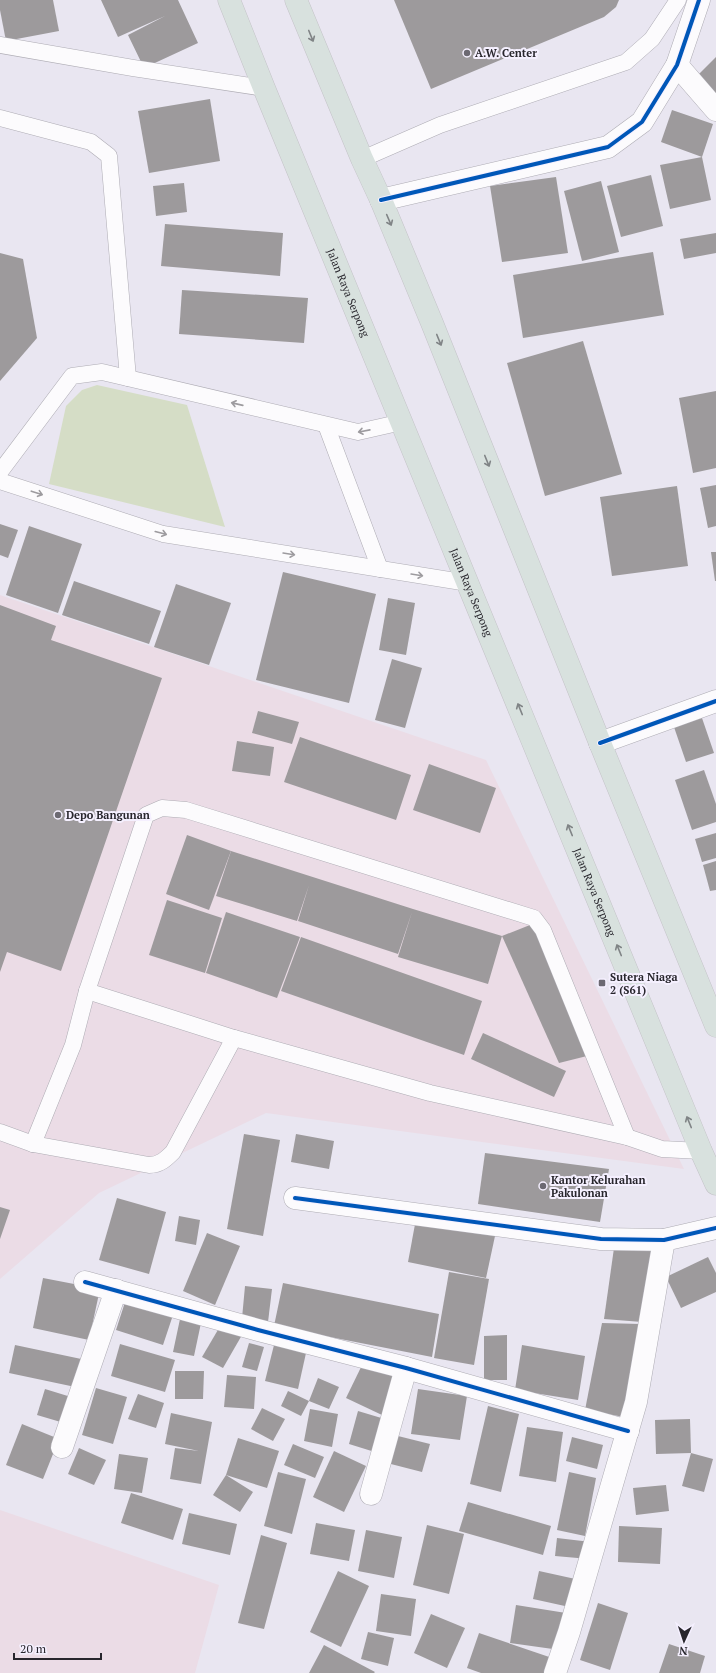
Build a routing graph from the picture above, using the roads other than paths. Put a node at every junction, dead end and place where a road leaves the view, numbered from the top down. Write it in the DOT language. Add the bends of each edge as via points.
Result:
graph roads {
  1 [pos="229,0"];
  2 [pos="296,0"];
  3 [pos="678,0"];
  4 [pos="699,0"];
  5 [pos="0,45"];
  6 [pos="677,65"];
  7 [pos="264,88"];
  8 [pos="716,110"];
  9 [pos="0,118"];
  10 [pos="362,159"];
  11 [pos="381,200"];
  12 [pos="128,378"];
  13 [pos="402,422"];
  14 [pos="326,425"];
  15 [pos="0,472"];
  16 [pos="0,481"];
  17 [pos="380,569"];
  18 [pos="468,583"];
  19 [pos="716,701"];
  20 [pos="600,743"];
  21 [pos="88,991"];
  22 [pos="716,1026"];
  23 [pos="234,1038"];
  24 [pos="0,1132"];
  25 [pos="627,1137"];
  26 [pos="33,1144"];
  27 [pos="701,1151"];
  28 [pos="716,1184"];
  29 [pos="295,1198"];
  30 [pos="716,1228"];
  31 [pos="664,1240"];
  32 [pos="85,1282"];
  33 [pos="116,1290"];
  34 [pos="406,1368"];
  35 [pos="628,1431"];
  36 [pos="62,1447"];
  37 [pos="371,1494"];
  38 [pos="555,1673"];
  1 -- 7 [label="main road, Jalan Raya Serpong"];
  2 -- 10 [label="main road, one-way"];
  3 -- 10 [label="lane" via="652,39 626,62 440,125"];
  4 -- 6 [label="street"];
  5 -- 7 [label="lane"];
  6 -- 8 [label="street"];
  6 -- 11 [label="street" via="642,122 608,147"];
  7 -- 13 [label="main road, Jalan Raya Serpong"];
  9 -- 12 [label="lane" via="91,142 109,156"];
  10 -- 11 [label="main road"];
  11 -- 20 [label="main road, one-way"];
  14 -- 12 [label="lane, one-way"];
  12 -- 15 [label="lane" via="102,372 72,376"];
  13 -- 14 [label="lane, one-way" via="358,432"];
  13 -- 18 [label="main road, Jalan Raya Serpong"];
  14 -- 17 [label="lane"];
  16 -- 17 [label="lane, one-way" via="163,534"];
  17 -- 18 [label="lane, one-way"];
  27 -- 18 [label="main road, Jalan Raya Serpong, one-way"];
  19 -- 20 [label="street"];
  20 -- 22 [label="main road"];
  21 -- 23 [label="lane"];
  21 -- 25 [label="lane" via="146,815 162,808 186,810 534,918 543,930"];
  21 -- 26 [label="lane" via="73,1045"];
  23 -- 25 [label="lane" via="430,1093"];
  23 -- 26 [label="lane" via="173,1152 161,1163 150,1165"];
  24 -- 26 [label="lane"];
  25 -- 27 [label="lane" via="662,1149"];
  27 -- 28 [label="main road, Jalan Raya Serpong"];
  29 -- 31 [label="street" via="601,1239"];
  30 -- 31 [label="street"];
  31 -- 35 [label="street" via="636,1402"];
  32 -- 33 [label="street"];
  33 -- 34 [label="street"];
  33 -- 36 [label="street"];
  34 -- 35 [label="street"];
  34 -- 37 [label="street"];
  35 -- 38 [label="street"];
}
